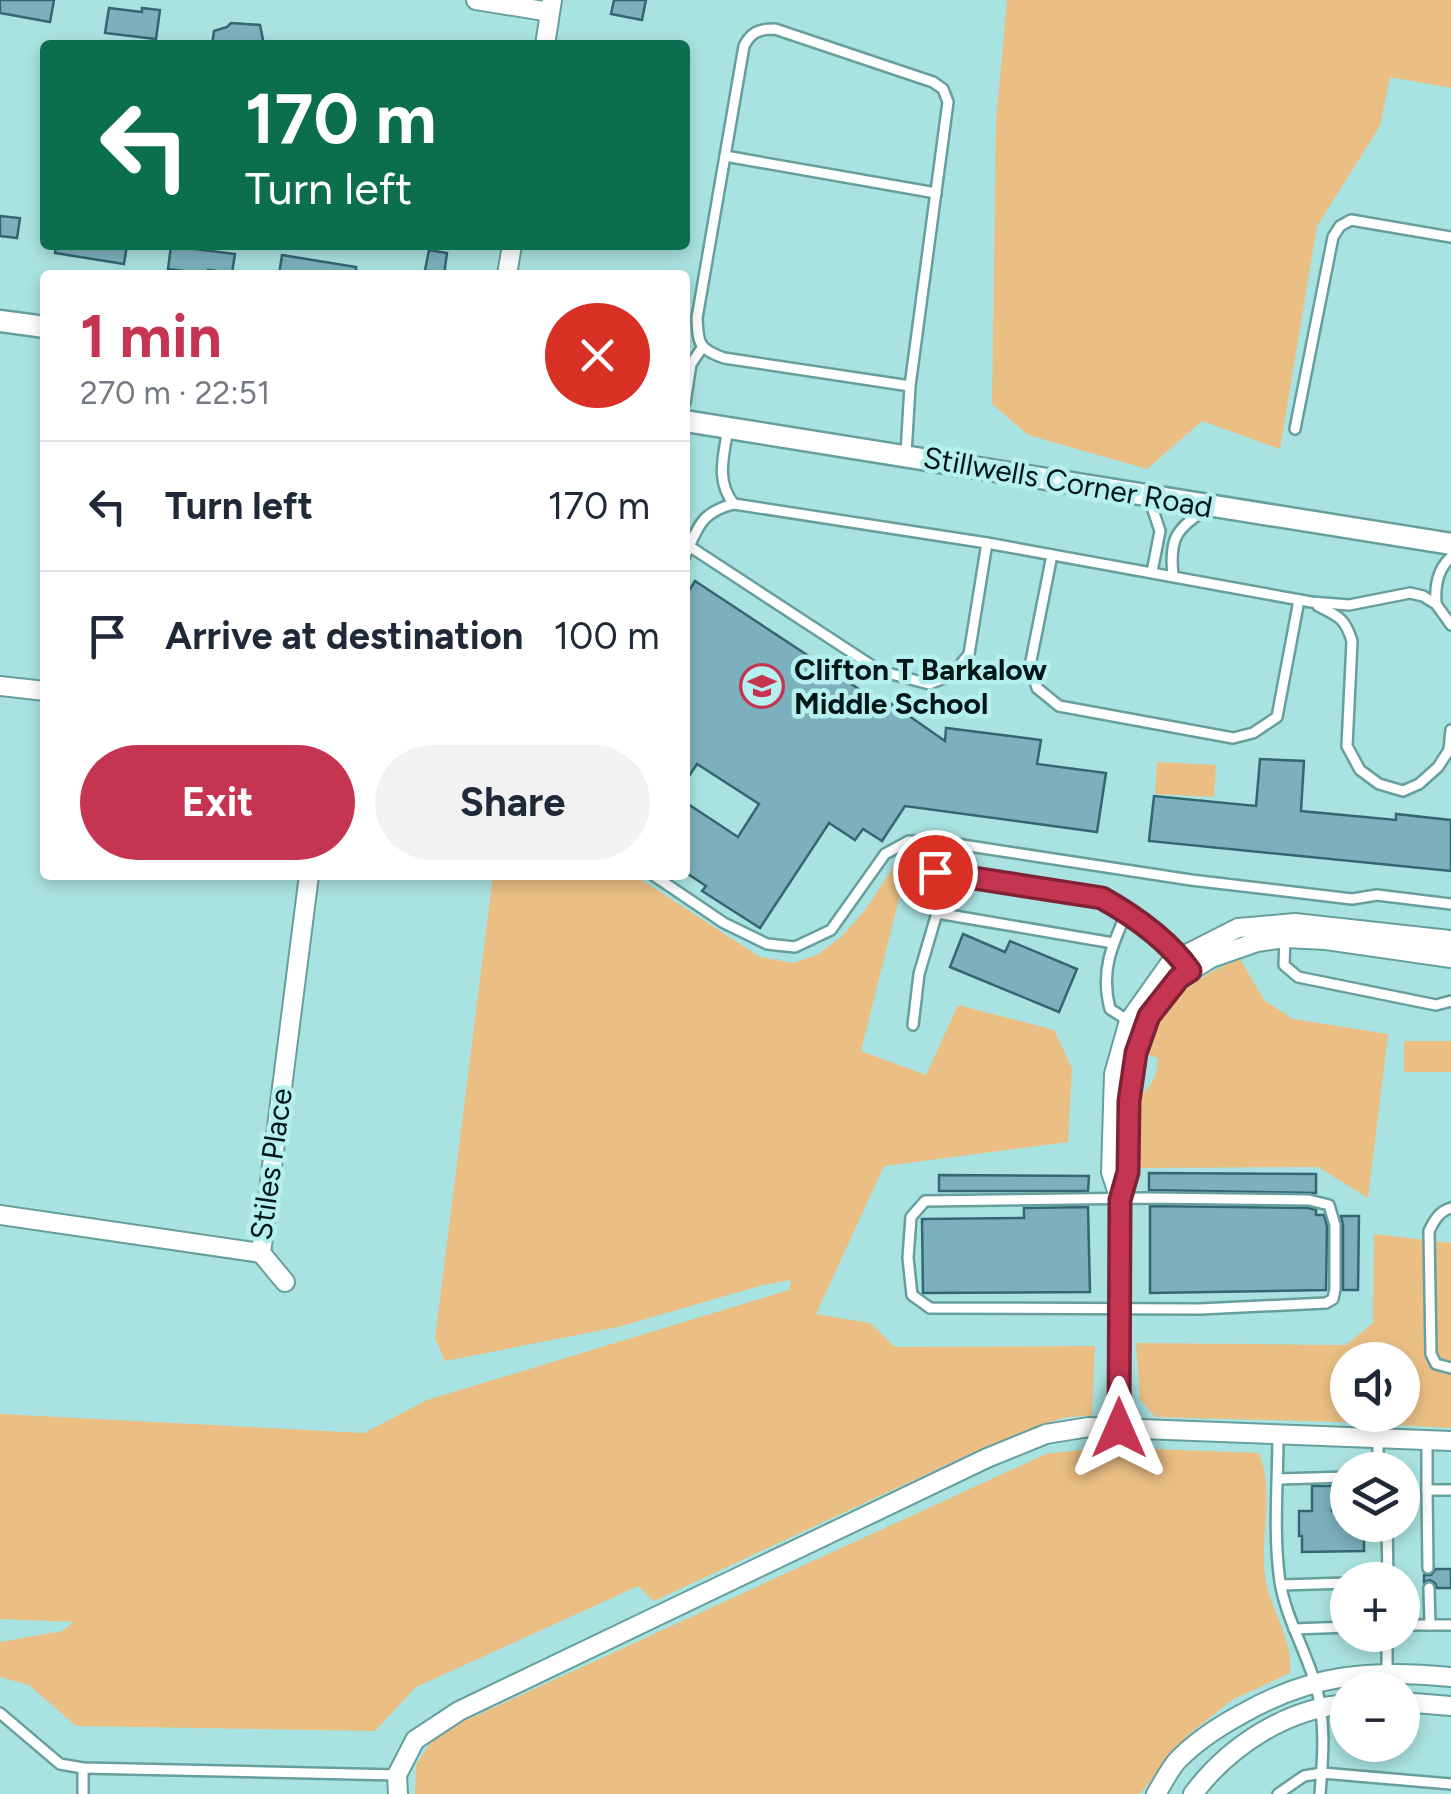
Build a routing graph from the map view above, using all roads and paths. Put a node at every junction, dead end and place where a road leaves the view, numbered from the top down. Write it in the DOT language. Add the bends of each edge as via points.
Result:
graph roads {
  1 [pos="476,0"];
  2 [pos="551,6"];
  3 [pos="546,40"];
  4 [pos="725,156"];
  5 [pos="936,193"];
  6 [pos="1451,237"];
  7 [pos="0,320"];
  8 [pos="40,326"];
  9 [pos="702,348"];
  10 [pos="690,364"];
  11 [pos="910,386"];
  12 [pos="690,422"];
  13 [pos="728,428"];
  14 [pos="1295,429"];
  15 [pos="906,454"];
  16 [pos="1148,496"];
  17 [pos="734,504"];
  18 [pos="1211,507"];
  19 [pos="987,543"];
  20 [pos="1451,544"];
  21 [pos="690,545"];
  22 [pos="690,553"];
  23 [pos="1052,555"];
  24 [pos="1451,557"];
  25 [pos="1152,572"];
  26 [pos="1173,575"];
  27 [pos="1299,600"];
  28 [pos="1311,602"];
  29 [pos="1436,604"];
  30 [pos="1451,626"];
  31 [pos="0,686"];
  32 [pos="40,690"];
  33 [pos="1451,730"];
  34 [pos="308,880"];
  35 [pos="660,880"];
  36 [pos="1451,904"];
  37 [pos="1126,912"];
  38 [pos="938,914"];
  39 [pos="1285,931"];
  40 [pos="1451,940"];
  41 [pos="1113,943"];
  42 [pos="1451,958"];
  43 [pos="1186,964"];
  44 [pos="1451,1001"];
  45 [pos="1129,1021"];
  46 [pos="912,1025"];
  47 [pos="1120,1200"];
  48 [pos="1451,1208"];
  49 [pos="0,1215"];
  50 [pos="261,1253"];
  51 [pos="285,1282"];
  52 [pos="1120,1308"];
  53 [pos="1451,1368"];
  54 [pos="1119,1428"];
  55 [pos="1278,1434"];
  56 [pos="1378,1438"];
  57 [pos="1427,1440"];
  58 [pos="1451,1441"];
  59 [pos="1378,1452"];
  60 [pos="1330,1477"];
  61 [pos="1278,1478"];
  62 [pos="1427,1490"];
  63 [pos="1451,1490"];
  64 [pos="1428,1568"];
  65 [pos="1330,1584"];
  66 [pos="1280,1585"];
  67 [pos="1429,1588"];
  68 [pos="1420,1625"];
  69 [pos="1430,1625"];
  70 [pos="1451,1625"];
  71 [pos="1330,1628"];
  72 [pos="1294,1630"];
  73 [pos="1420,1675"];
  74 [pos="1451,1677"];
  75 [pos="1330,1678"];
  76 [pos="1315,1682"];
  77 [pos="1420,1703"];
  78 [pos="1451,1706"];
  79 [pos="1330,1707"];
  80 [pos="1322,1708"];
  81 [pos="0,1713"];
  82 [pos="82,1768"];
  83 [pos="1322,1774"];
  84 [pos="1451,1784"];
  85 [pos="398,1785"];
  86 [pos="83,1794"];
  87 [pos="1156,1794"];
  88 [pos="1193,1794"];
  89 [pos="1278,1794"];
  90 [pos="1320,1794"];
  1 -- 2 [label="street"];
  2 -- 3 [label="street"];
  4 -- 5 [label="lane"];
  4 -- 5 [label="lane" via="744,46 754,33 775,29 943,90 948,102"];
  4 -- 9 [label="lane" via="698,318"];
  5 -- 11 [label="lane"];
  6 -- 14 [label="lane" via="1351,220 1340,226 1332,237"];
  7 -- 8 [label="street"];
  9 -- 10 [label="lane"];
  9 -- 11 [label="lane" via="724,358"];
  11 -- 15 [label="lane"];
  12 -- 13 [label="street, Stillwells Corner Road"];
  13 -- 15 [label="street, Stillwells Corner Road"];
  13 -- 17 [label="lane" via="722,484"];
  15 -- 16 [label="street, Stillwells Corner Road"];
  16 -- 18 [label="street, Stillwells Corner Road"];
  16 -- 25 [label="lane" via="1160,531"];
  17 -- 19 [label="lane"];
  17 -- 21 [label="lane" via="707,516"];
  18 -- 20 [label="street, Stillwells Corner Road"];
  18 -- 26 [label="lane" via="1172,542"];
  19 -- 22 [label="lane" via="969,654 952,675 929,684 880,671"];
  19 -- 23 [label="lane"];
  23 -- 25 [label="lane"];
  23 -- 27 [label="lane" via="1030,666 1037,688 1058,706 1094,714 1233,738 1253,734 1278,717"];
  24 -- 29 [label="lane" via="1435,586"];
  25 -- 26 [label="lane"];
  26 -- 27 [label="lane"];
  27 -- 28 [label="lane"];
  28 -- 29 [label="lane" via="1349,606 1410,593"];
  28 -- 33 [label="lane" via="1348,626 1347,746 1360,770 1403,791 1419,784 1449,750"];
  29 -- 30 [label="lane"];
  31 -- 32 [label="street"];
  34 -- 50 [label="street, Stiles Place"];
  35 -- 36 [label="lane" via="724,923 767,944 795,946 831,930 885,854 909,841 1334,897"];
  37 -- 38 [label="lane" via="1102,898 935,872"];
  37 -- 41 [label="lane"];
  37 -- 43 [label="lane"];
  38 -- 41 [label="lane"];
  38 -- 46 [label="lane"];
  39 -- 40 [label="street" via="1295,923"];
  39 -- 42 [label="street"];
  39 -- 43 [label="street" via="1238,928"];
  39 -- 44 [label="lane" via="1284,965 1298,977 1436,1005"];
  41 -- 45 [label="lane" via="1106,992 1110,1009"];
  43 -- 45 [label="street" via="1171,962"];
  43 -- 47 [label="street" via="1149,1016 1136,1053"];
  45 -- 47 [label="street" via="1114,1074 1111,1172"];
  47 -- 52 [label="street"];
  47 -- 52 [label="lane" via="924,1201 911,1217 908,1258 912,1295 930,1308"];
  47 -- 52 [label="lane" via="1318,1200 1329,1205 1335,1257 1335,1288 1326,1303"];
  48 -- 53 [label="lane" via="1429,1231 1430,1354"];
  49 -- 50 [label="street, Stiles Place"];
  50 -- 51 [label="street"];
  52 -- 54 [label="street"];
  54 -- 55 [label="street"];
  54 -- 85 [label="street" via="1046,1434 987,1458 459,1711 416,1740"];
  55 -- 56 [label="street"];
  55 -- 61 [label="lane"];
  56 -- 57 [label="street"];
  56 -- 59 [label="lane"];
  57 -- 58 [label="street"];
  57 -- 62 [label="lane"];
  60 -- 61 [label="lane"];
  61 -- 66 [label="lane"];
  62 -- 63 [label="lane"];
  62 -- 64 [label="lane"];
  65 -- 66 [label="lane"];
  66 -- 72 [label="lane"];
  67 -- 69 [label="lane"];
  68 -- 69 [label="lane"];
  69 -- 70 [label="lane"];
  71 -- 72 [label="lane"];
  72 -- 76 [label="lane"];
  73 -- 74 [label="street"];
  75 -- 76 [label="street"];
  76 -- 80 [label="lane"];
  76 -- 87 [label="street" via="1219,1726 1176,1762"];
  77 -- 78 [label="street"];
  79 -- 80 [label="street"];
  80 -- 83 [label="lane"];
  80 -- 88 [label="street" via="1234,1749"];
  81 -- 82 [label="lane" via="60,1764"];
  82 -- 85 [label="lane"];
  82 -- 86 [label="lane"];
  83 -- 84 [label="lane"];
  83 -- 89 [label="lane" via="1304,1776"];
  83 -- 90 [label="lane"];
}
